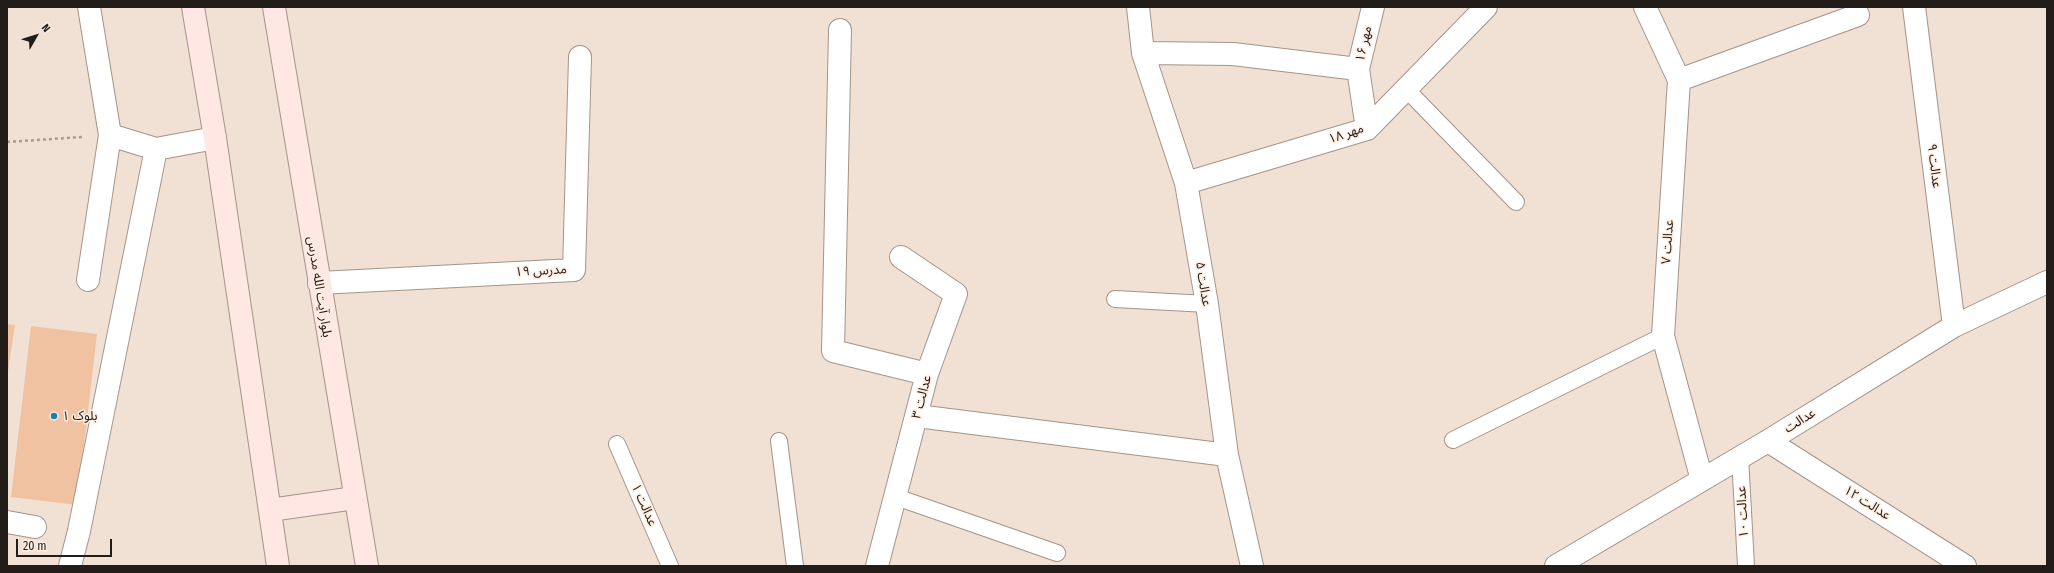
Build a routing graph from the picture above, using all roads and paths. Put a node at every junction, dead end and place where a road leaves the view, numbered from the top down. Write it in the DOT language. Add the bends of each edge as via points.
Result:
graph roads {
  1 [pos="89,7"];
  2 [pos="194,7"];
  3 [pos="274,7"];
  4 [pos="1138,7"];
  5 [pos="1373,7"];
  6 [pos="1486,7"];
  7 [pos="1645,7"];
  8 [pos="1914,7"];
  9 [pos="1858,15"];
  10 [pos="840,30"];
  11 [pos="1143,53"];
  12 [pos="580,57"];
  13 [pos="1358,69"];
  14 [pos="1679,80"];
  15 [pos="1407,90"];
  16 [pos="1367,129"];
  17 [pos="110,135"];
  18 [pos="215,138"];
  19 [pos="7,142"];
  20 [pos="156,150"];
  21 [pos="1186,183"];
  22 [pos="1516,202"];
  23 [pos="901,257"];
  24 [pos="88,280"];
  25 [pos="2047,282"];
  26 [pos="319,283"];
  27 [pos="1115,299"];
  28 [pos="1206,304"];
  29 [pos="1954,326"];
  30 [pos="1663,336"];
  31 [pos="927,374"];
  32 [pos="917,416"];
  33 [pos="1453,440"];
  34 [pos="779,441"];
  35 [pos="1768,441"];
  36 [pos="617,444"];
  37 [pos="1227,455"];
  38 [pos="1740,457"];
  39 [pos="1702,480"];
  40 [pos="896,497"];
  41 [pos="355,498"];
  42 [pos="270,510"];
  43 [pos="7,522"];
  44 [pos="35,527"];
  45 [pos="1057,553"];
  46 [pos="70,566"];
  47 [pos="278,566"];
  48 [pos="366,566"];
  49 [pos="670,566"];
  50 [pos="795,566"];
  51 [pos="877,566"];
  52 [pos="1252,566"];
  53 [pos="1556,566"];
  54 [pos="1746,566"];
  55 [pos="1965,566"];
  1 -- 17 [label="street"];
  2 -- 18 [label="main road"];
  3 -- 26 [label="main road, بلوار آیت الله مدرس"];
  4 -- 11 [label="street, عدالت ۵"];
  5 -- 13 [label="street, مهر ۱۶"];
  6 -- 15 [label="street, مهر ۱۸"];
  7 -- 14 [label="street, عدالت ۷"];
  8 -- 29 [label="street, عدالت ۹"];
  9 -- 14 [label="street"];
  10 -- 31 [label="street" via="833,351"];
  11 -- 13 [label="street" via="1233,54"];
  11 -- 21 [label="street, عدالت ۵"];
  12 -- 26 [label="street, مدرس ۱۹" via="574,270"];
  13 -- 16 [label="street, مهر ۱۶"];
  14 -- 30 [label="street, عدالت ۷"];
  15 -- 16 [label="street, مهر ۱۸"];
  15 -- 22 [label="lane"];
  16 -- 21 [label="street, مهر ۱۸"];
  17 -- 19 [label="path"];
  17 -- 20 [label="street"];
  17 -- 24 [label="street"];
  18 -- 20 [label="street"];
  18 -- 42 [label="main road"];
  20 -- 46 [label="street"];
  21 -- 28 [label="street, عدالت ۵"];
  23 -- 31 [label="street, عدالت ۳" via="956,294"];
  25 -- 29 [label="street, عدالت"];
  26 -- 41 [label="main road, بلوار آیت الله مدرس"];
  27 -- 28 [label="lane"];
  28 -- 37 [label="street, عدالت ۵"];
  29 -- 35 [label="street, عدالت"];
  30 -- 33 [label="lane"];
  30 -- 39 [label="street, عدالت ۷"];
  31 -- 32 [label="street, عدالت ۳"];
  32 -- 37 [label="street"];
  32 -- 40 [label="street, عدالت ۳"];
  34 -- 50 [label="lane"];
  35 -- 38 [label="street, عدالت"];
  35 -- 55 [label="street, عدالت ۱۲"];
  36 -- 49 [label="lane, عدالت ۱"];
  37 -- 52 [label="street, عدالت ۵"];
  38 -- 39 [label="street, عدالت"];
  38 -- 54 [label="lane, عدالت ۱۰"];
  39 -- 53 [label="street, عدالت"];
  40 -- 45 [label="lane"];
  40 -- 51 [label="street, عدالت ۳"];
  41 -- 42 [label="main road"];
  41 -- 48 [label="main road, بلوار آیت الله مدرس"];
  42 -- 47 [label="main road"];
  43 -- 44 [label="street"];
}
